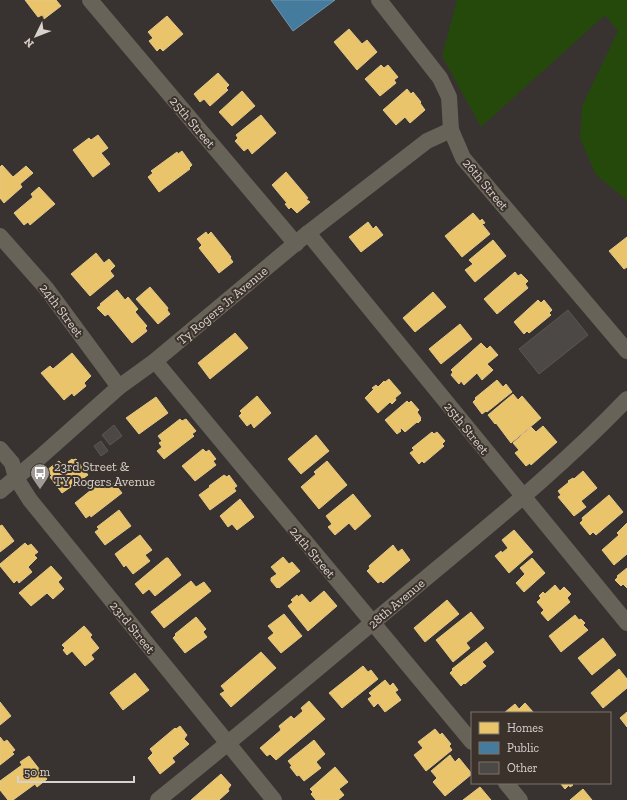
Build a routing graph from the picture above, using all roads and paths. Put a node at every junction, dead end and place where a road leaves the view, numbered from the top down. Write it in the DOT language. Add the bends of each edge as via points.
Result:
graph roads {
  1 [pos="90,0"];
  2 [pos="379,0"];
  3 [pos="450,130"];
  4 [pos="308,234"];
  5 [pos="0,236"];
  6 [pos="296,244"];
  7 [pos="627,351"];
  8 [pos="155,361"];
  9 [pos="120,387"];
  10 [pos="627,399"];
  11 [pos="0,448"];
  12 [pos="16,478"];
  13 [pos="0,491"];
  14 [pos="523,497"];
  15 [pos="373,623"];
  16 [pos="627,623"];
  17 [pos="471,741"];
  18 [pos="228,744"];
  19 [pos="507,784"];
  20 [pos="158,800"];
  21 [pos="274,800"];
  22 [pos="520,800"];
  1 -- 6 [label="street, 25th Street"];
  2 -- 3 [label="street, 26th Street" via="440,78 449,97"];
  3 -- 4 [label="street, Ty Rogers Jr Avenue" via="427,141"];
  3 -- 7 [label="street, 26th Street" via="463,158"];
  4 -- 6 [label="street, Ty Rogers Jr Avenue"];
  4 -- 14 [label="street, 25th Street"];
  5 -- 9 [label="street, 24th Street" via="46,288"];
  6 -- 8 [label="street, Ty Rogers Jr Avenue"];
  8 -- 9 [label="street, Ty Rogers Jr Avenue"];
  8 -- 15 [label="street, 24th Street"];
  9 -- 12 [label="street, Ty Rogers Jr Avenue"];
  10 -- 14 [label="street, 28th Avenue" via="592,435"];
  11 -- 12 [label="street, 23rd Street" via="12,463"];
  12 -- 13 [label="street, Ty Rogers Jr Avenue"];
  12 -- 18 [label="street, 23rd Street" via="30,500"];
  14 -- 15 [label="street, 28th Avenue"];
  14 -- 16 [label="street, 25th Street"];
  15 -- 17 [label="street, 24th Street"];
  15 -- 18 [label="street, 28th Avenue"];
  18 -- 20 [label="street, 28th Avenue"];
  18 -- 21 [label="street, 23rd Street"];
  19 -- 22 [label="street"];
}
